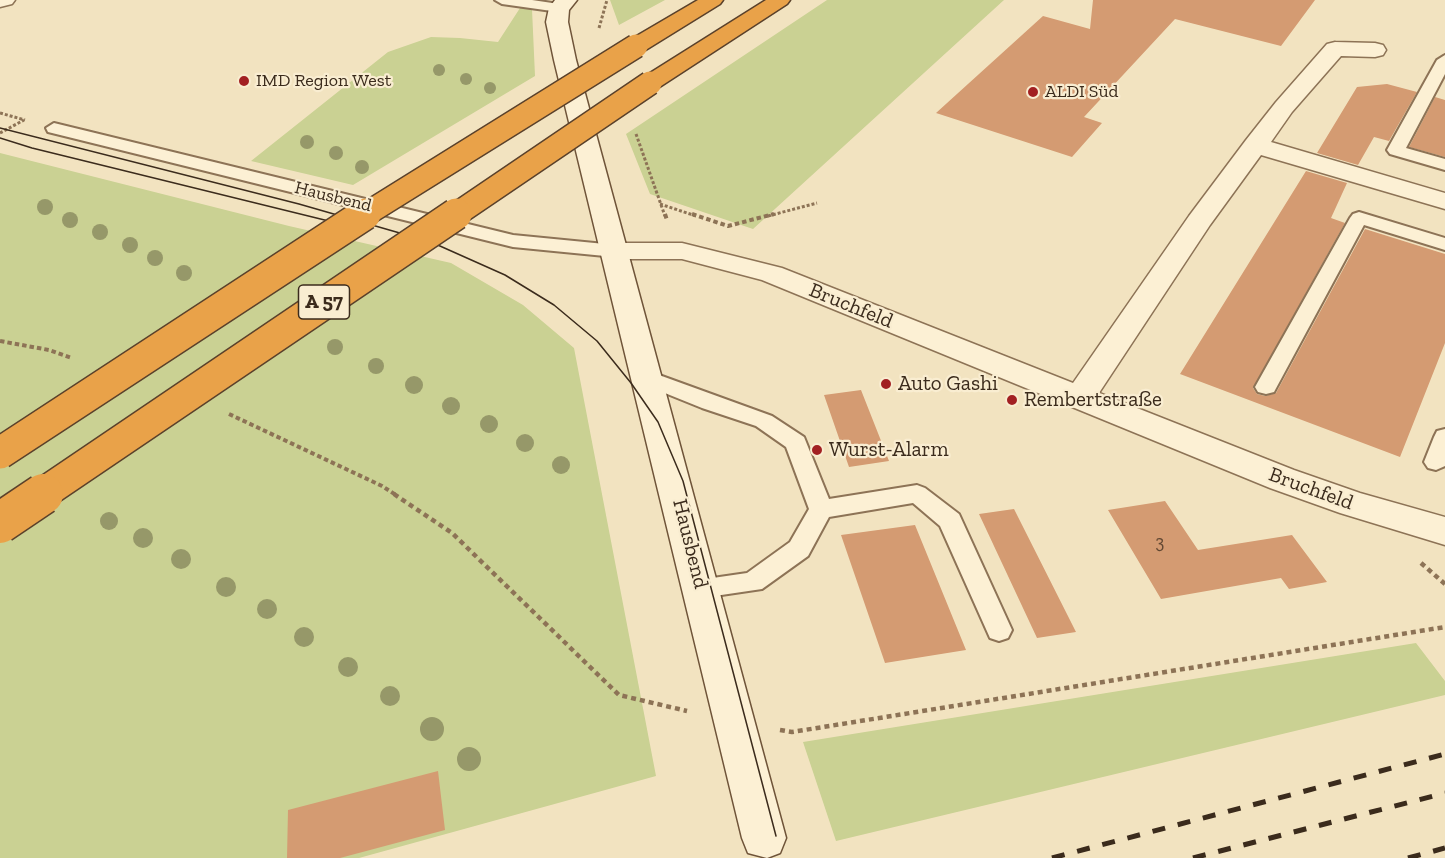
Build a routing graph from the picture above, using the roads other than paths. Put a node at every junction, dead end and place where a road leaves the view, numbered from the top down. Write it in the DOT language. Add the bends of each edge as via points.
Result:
graph roads {
  1 [pos="5,0"];
  2 [pos="502,0"];
  3 [pos="713,0"];
  4 [pos="780,0"];
  5 [pos="0,2"];
  6 [pos="563,4"];
  7 [pos="1375,50"];
  8 [pos="1445,60"];
  9 [pos="54,128"];
  10 [pos="1255,145"];
  11 [pos="188,146"];
  12 [pos="171,157"];
  13 [pos="1445,165"];
  14 [pos="1445,201"];
  15 [pos="1445,244"];
  16 [pos="615,251"];
  17 [pos="648,378"];
  18 [pos="1266,387"];
  19 [pos="1080,398"];
  20 [pos="1445,437"];
  21 [pos="0,453"];
  22 [pos="1436,462"];
  23 [pos="821,509"];
  24 [pos="0,523"];
  25 [pos="1445,531"];
  26 [pos="701,588"];
  27 [pos="999,630"];
  28 [pos="764,837"];
  1 -- 5 [label="street"];
  2 -- 6 [label="lane"];
  3 -- 21 [label="highway, A 57, bridge" via="430,172"];
  4 -- 24 [label="highway, A 57, bridge" via="482,194"];
  6 -- 16 [label="street, Hausbend" via="557,22"];
  7 -- 10 [label="street" via="1335,49"];
  8 -- 13 [label="lane" via="1396,150"];
  9 -- 12 [label="lane, Hausbend"];
  10 -- 14 [label="street"];
  10 -- 19 [label="street"];
  11 -- 12 [label="lane"];
  12 -- 16 [label="lane, Hausbend" via="513,241"];
  15 -- 18 [label="lane" via="1359,218"];
  16 -- 17 [label="street, Hausbend"];
  16 -- 19 [label="street, Bruchfeld" via="682,250 772,274"];
  17 -- 23 [label="lane" via="764,421 796,443"];
  17 -- 26 [label="street, Hausbend"];
  19 -- 25 [label="street, Bruchfeld" via="1282,479"];
  20 -- 22 [label="lane"];
  23 -- 26 [label="lane" via="799,549 753,582"];
  23 -- 27 [label="lane" via="917,494 950,520"];
  26 -- 28 [label="street, Hausbend"];
}
